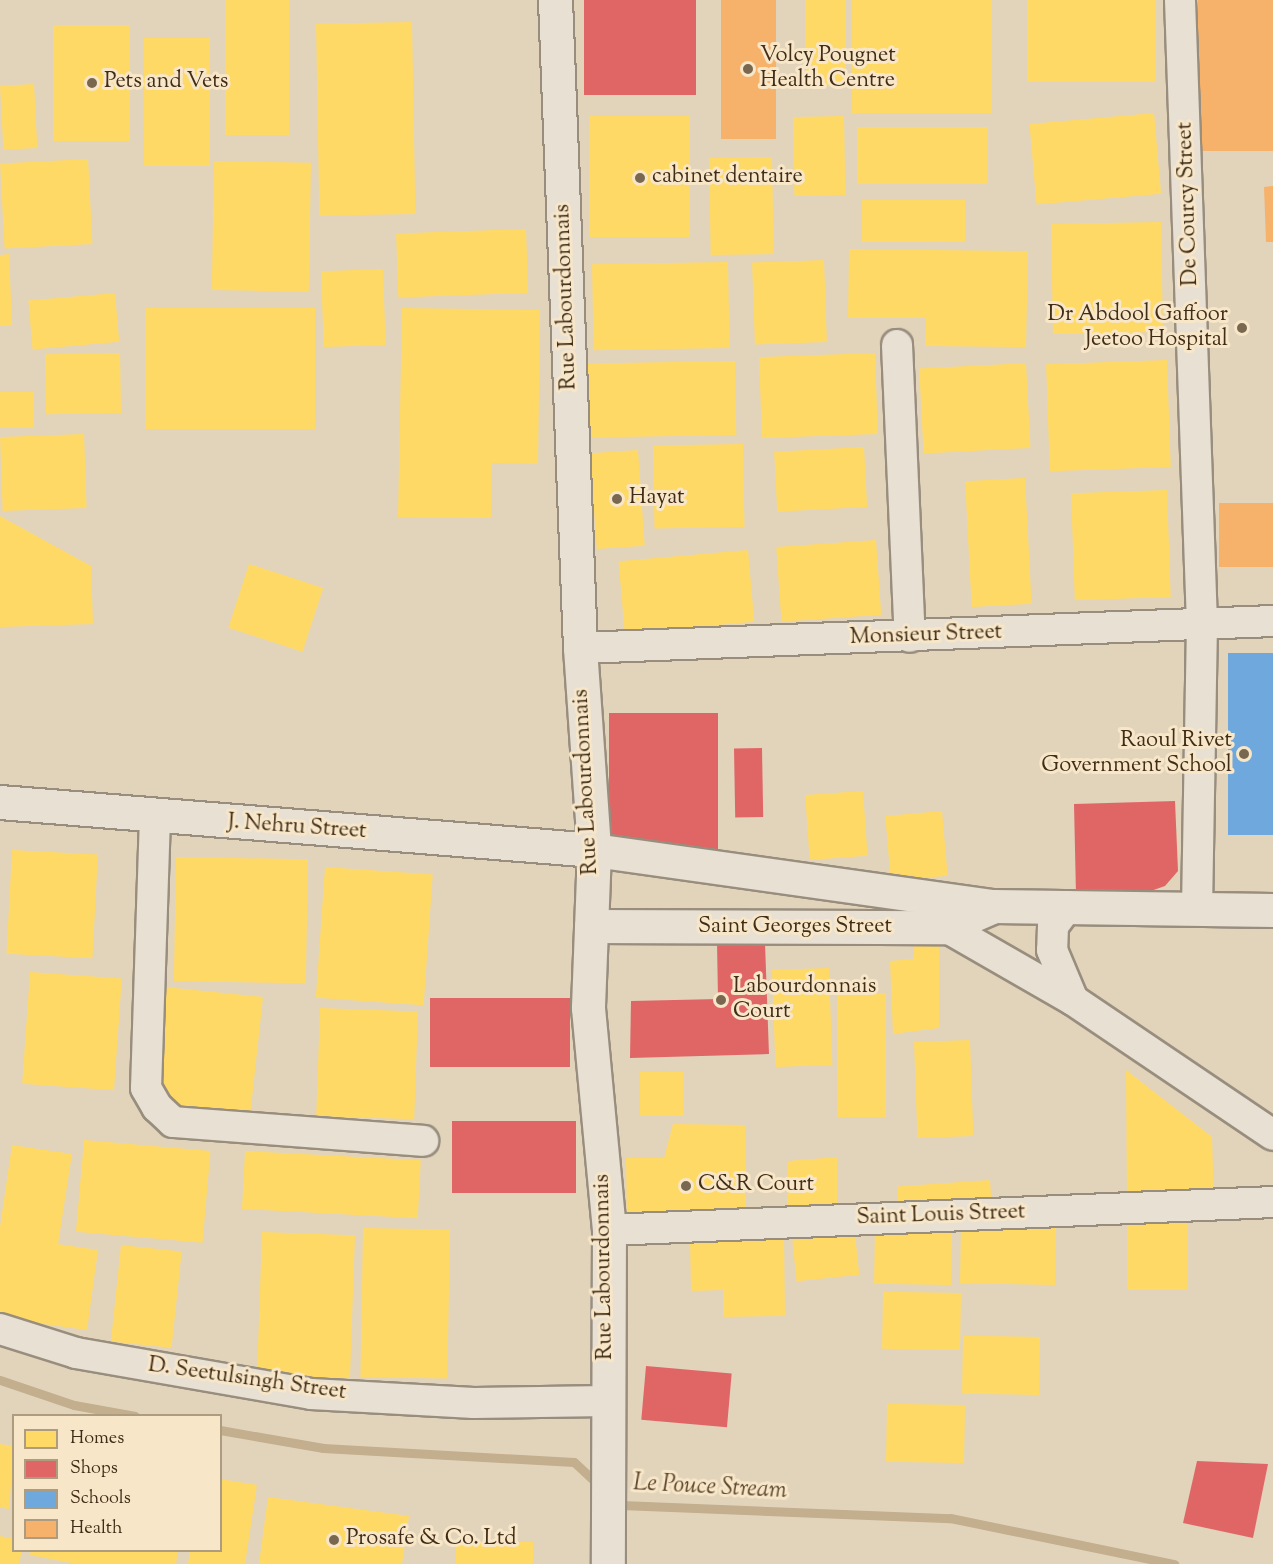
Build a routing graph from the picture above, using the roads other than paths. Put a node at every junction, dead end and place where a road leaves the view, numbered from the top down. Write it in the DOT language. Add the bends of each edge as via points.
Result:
graph roads {
  1 [pos="555,0"];
  2 [pos="1180,0"];
  3 [pos="897,345"];
  4 [pos="1273,621"];
  5 [pos="1202,623"];
  6 [pos="910,637"];
  7 [pos="580,648"];
  8 [pos="0,802"];
  9 [pos="155,817"];
  10 [pos="594,850"];
  11 [pos="790,877"];
  12 [pos="994,906"];
  13 [pos="1068,906"];
  14 [pos="1197,909"];
  15 [pos="1273,909"];
  16 [pos="591,926"];
  17 [pos="946,927"];
  18 [pos="787,929"];
  19 [pos="1074,1000"];
  20 [pos="1273,1135"];
  21 [pos="423,1141"];
  22 [pos="1273,1203"];
  23 [pos="609,1230"];
  24 [pos="0,1329"];
  25 [pos="607,1401"];
  26 [pos="608,1553"];
  1 -- 7 [label="main road, Rue Labourdonnais"];
  2 -- 5 [label="street, De Courcy Street"];
  3 -- 6 [label="street"];
  4 -- 5 [label="street, Monsieur Street"];
  5 -- 6 [label="street, Monsieur Street"];
  5 -- 14 [label="street, De Courcy Street"];
  6 -- 7 [label="street, Monsieur Street"];
  7 -- 10 [label="main road, Rue Labourdonnais"];
  8 -- 9 [label="main road, J. Nehru Street"];
  9 -- 10 [label="main road, J. Nehru Street"];
  9 -- 21 [label="street" via="146,1088 157,1107 173,1122"];
  10 -- 11 [label="main road, Saint Georges Street"];
  10 -- 16 [label="main road, Rue Labourdonnais"];
  11 -- 12 [label="main road, Saint Georges Street"];
  11 -- 18 [label="main road"];
  12 -- 13 [label="main road, Saint Georges Street"];
  12 -- 17 [label="main road, Saint Georges Street"];
  13 -- 14 [label="main road, Saint Georges Street"];
  13 -- 19 [label="street" via="1053,926 1052,950"];
  14 -- 15 [label="main road, Saint Georges Street"];
  16 -- 18 [label="main road, Saint Georges Street"];
  16 -- 23 [label="main road, Rue Labourdonnais" via="588,1008"];
  17 -- 18 [label="main road, Saint Georges Street"];
  17 -- 19 [label="street"];
  19 -- 20 [label="street"];
  22 -- 23 [label="street, Saint Louis Street"];
  23 -- 25 [label="main road, Rue Labourdonnais"];
  24 -- 25 [label="street, D. Seetulsingh Street" via="76,1353 311,1394 474,1403"];
  25 -- 26 [label="main road, Rue Labourdonnais"];
}
